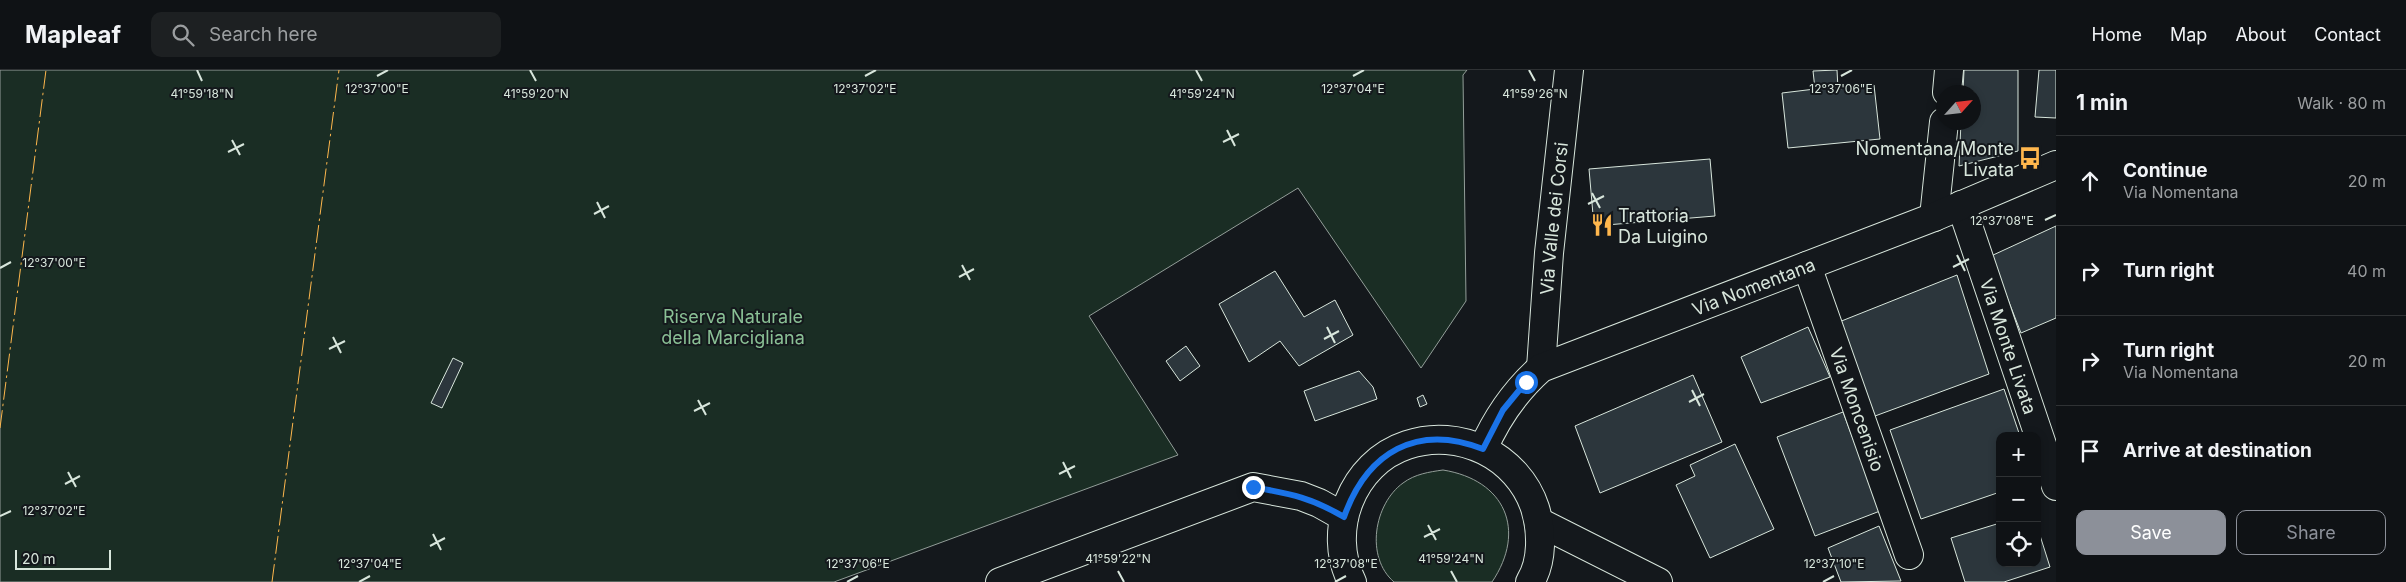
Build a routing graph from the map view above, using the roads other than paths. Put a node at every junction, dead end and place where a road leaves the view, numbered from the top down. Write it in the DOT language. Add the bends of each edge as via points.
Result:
graph roads {
  1 [pos="1569,70"];
  2 [pos="1949,70"];
  3 [pos="1948,85"];
  4 [pos="1943,130"];
  5 [pos="2056,164"];
  6 [pos="1961,205"];
  7 [pos="1934,217"];
  8 [pos="1807,266"];
  9 [pos="1541,368"];
  10 [pos="1483,449"];
  11 [pos="2056,486"];
  12 [pos="1344,517"];
  13 [pos="1538,522"];
  14 [pos="1909,555"];
  15 [pos="1000,582"];
  16 [pos="1352,582"];
  17 [pos="1530,582"];
  18 [pos="1658,582"];
  1 -- 9 [label="street, Via Valle dei Corsi" via="1549,253"];
  2 -- 3 [label="street"];
  4 -- 7 [label="street"];
  5 -- 6 [label="street, Via Nomentana"];
  6 -- 7 [label="street, Via Nomentana"];
  6 -- 11 [label="street, Via Monte Livata"];
  7 -- 8 [label="street, Via Nomentana"];
  8 -- 9 [label="street, Via Nomentana"];
  8 -- 14 [label="street, Via Moncenisio"];
  9 -- 10 [label="street, Via Nomentana" via="1503,410"];
  10 -- 12 [label="street" via="1442,439 1405,445 1372,466 1360,481"];
  10 -- 13 [label="street" via="1504,463 1524,486 1532,499"];
  12 -- 15 [label="street" via="1319,502 1301,496 1253,487"];
  12 -- 16 [label="street" via="1343,556"];
  13 -- 17 [label="street" via="1538,560"];
  13 -- 18 [label="street"];
}
